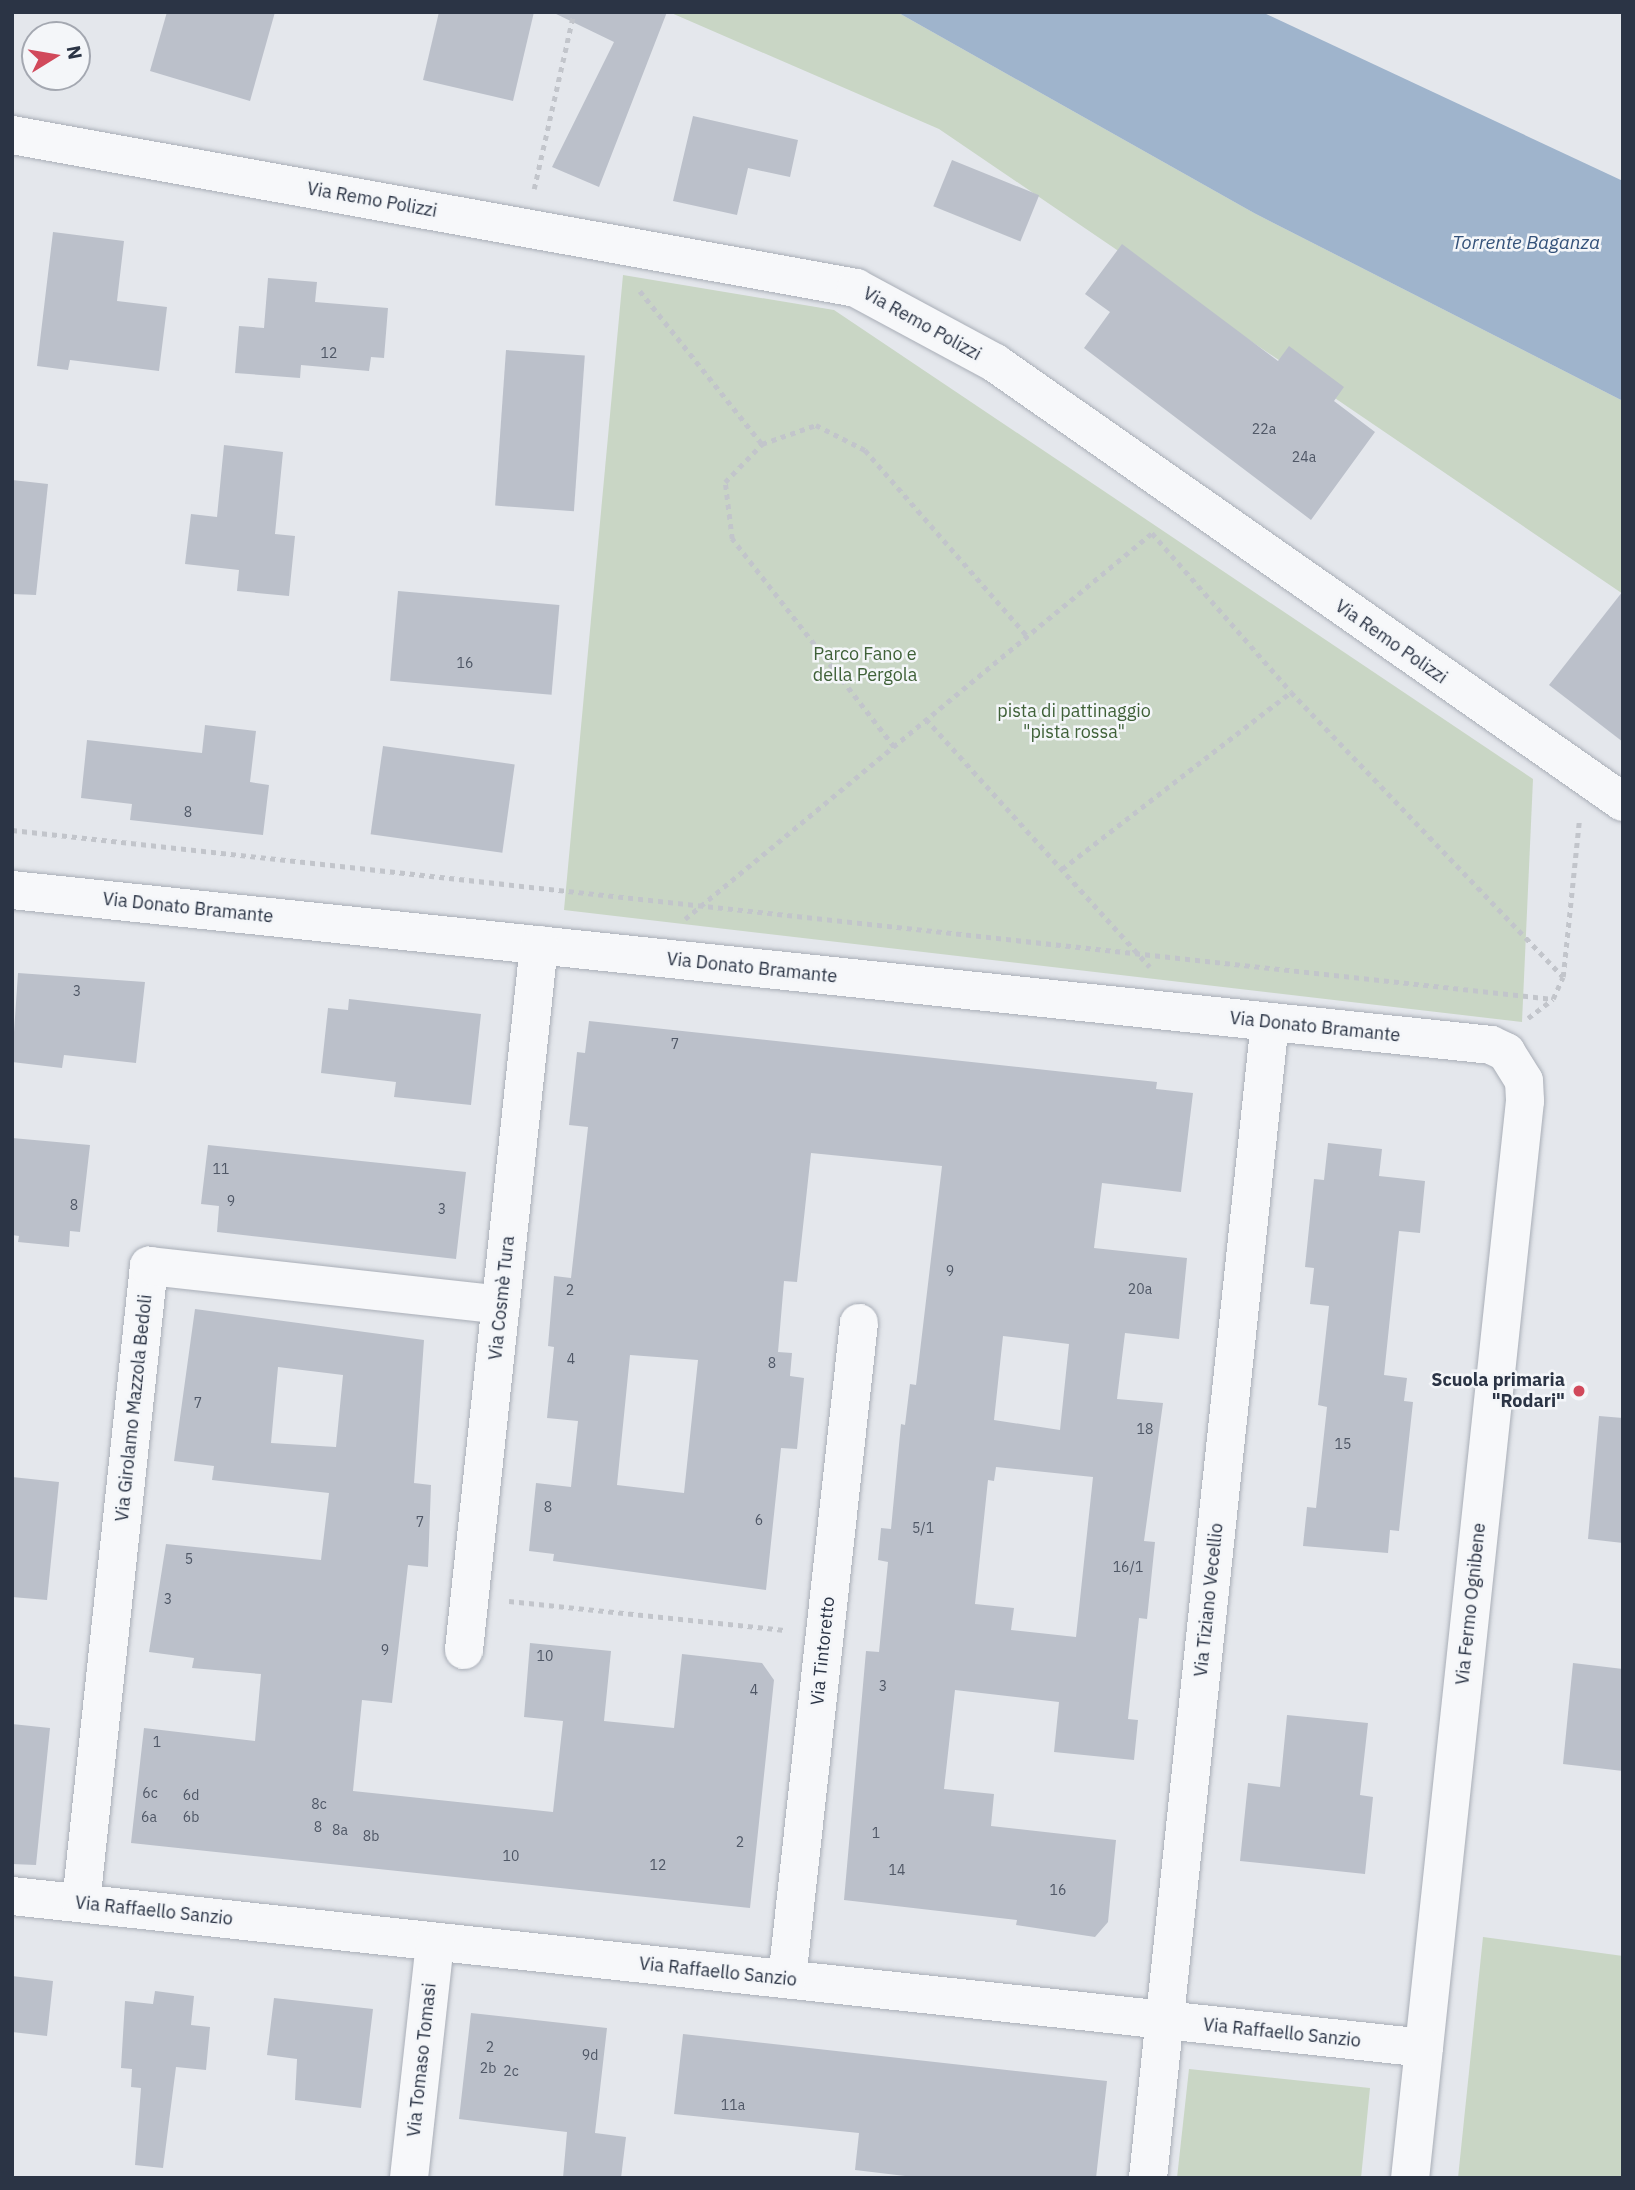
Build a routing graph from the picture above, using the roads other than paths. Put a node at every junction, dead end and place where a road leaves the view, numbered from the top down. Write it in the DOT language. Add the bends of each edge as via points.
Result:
graph roads {
  1 [pos="12,135"];
  2 [pos="1623,802"];
  3 [pos="12,890"];
  4 [pos="539,945"];
  5 [pos="1270,1022"];
  6 [pos="1491,1045"];
  7 [pos="501,1305"];
  8 [pos="859,1323"];
  9 [pos="464,1650"];
  10 [pos="12,1896"];
  11 [pos="81,1903"];
  12 [pos="435,1942"];
  13 [pos="787,1979"];
  14 [pos="1165,2020"];
  15 [pos="1423,2048"];
  16 [pos="410,2178"];
  17 [pos="1148,2178"];
  18 [pos="1410,2178"];
  1 -- 2 [label="street, Via Remo Polizzi" via="856,288 995,363"];
  3 -- 4 [label="street, Via Donato Bramante"];
  4 -- 5 [label="street, Via Donato Bramante"];
  4 -- 7 [label="street, Via Cosmè Tura"];
  5 -- 6 [label="street, Via Donato Bramante"];
  5 -- 14 [label="street, Via Tiziano Vecellio"];
  6 -- 15 [label="street, Via Fermo Ognibene" via="1517,1065 1525,1101"];
  7 -- 9 [label="street, Via Cosmè Tura"];
  7 -- 11 [label="street, Via Girolamo Mazzola Bedoli" via="149,1266"];
  8 -- 13 [label="street, Via Tintoretto"];
  10 -- 11 [label="street, Via Raffaello Sanzio"];
  11 -- 12 [label="street, Via Raffaello Sanzio"];
  12 -- 13 [label="street, Via Raffaello Sanzio"];
  12 -- 16 [label="street, Via Tomaso Tomasi"];
  13 -- 14 [label="street, Via Raffaello Sanzio"];
  14 -- 15 [label="street, Via Raffaello Sanzio"];
  14 -- 17 [label="street, Via Tiziano Vecellio"];
  15 -- 18 [label="street, Via Fermo Ognibene"];
}
